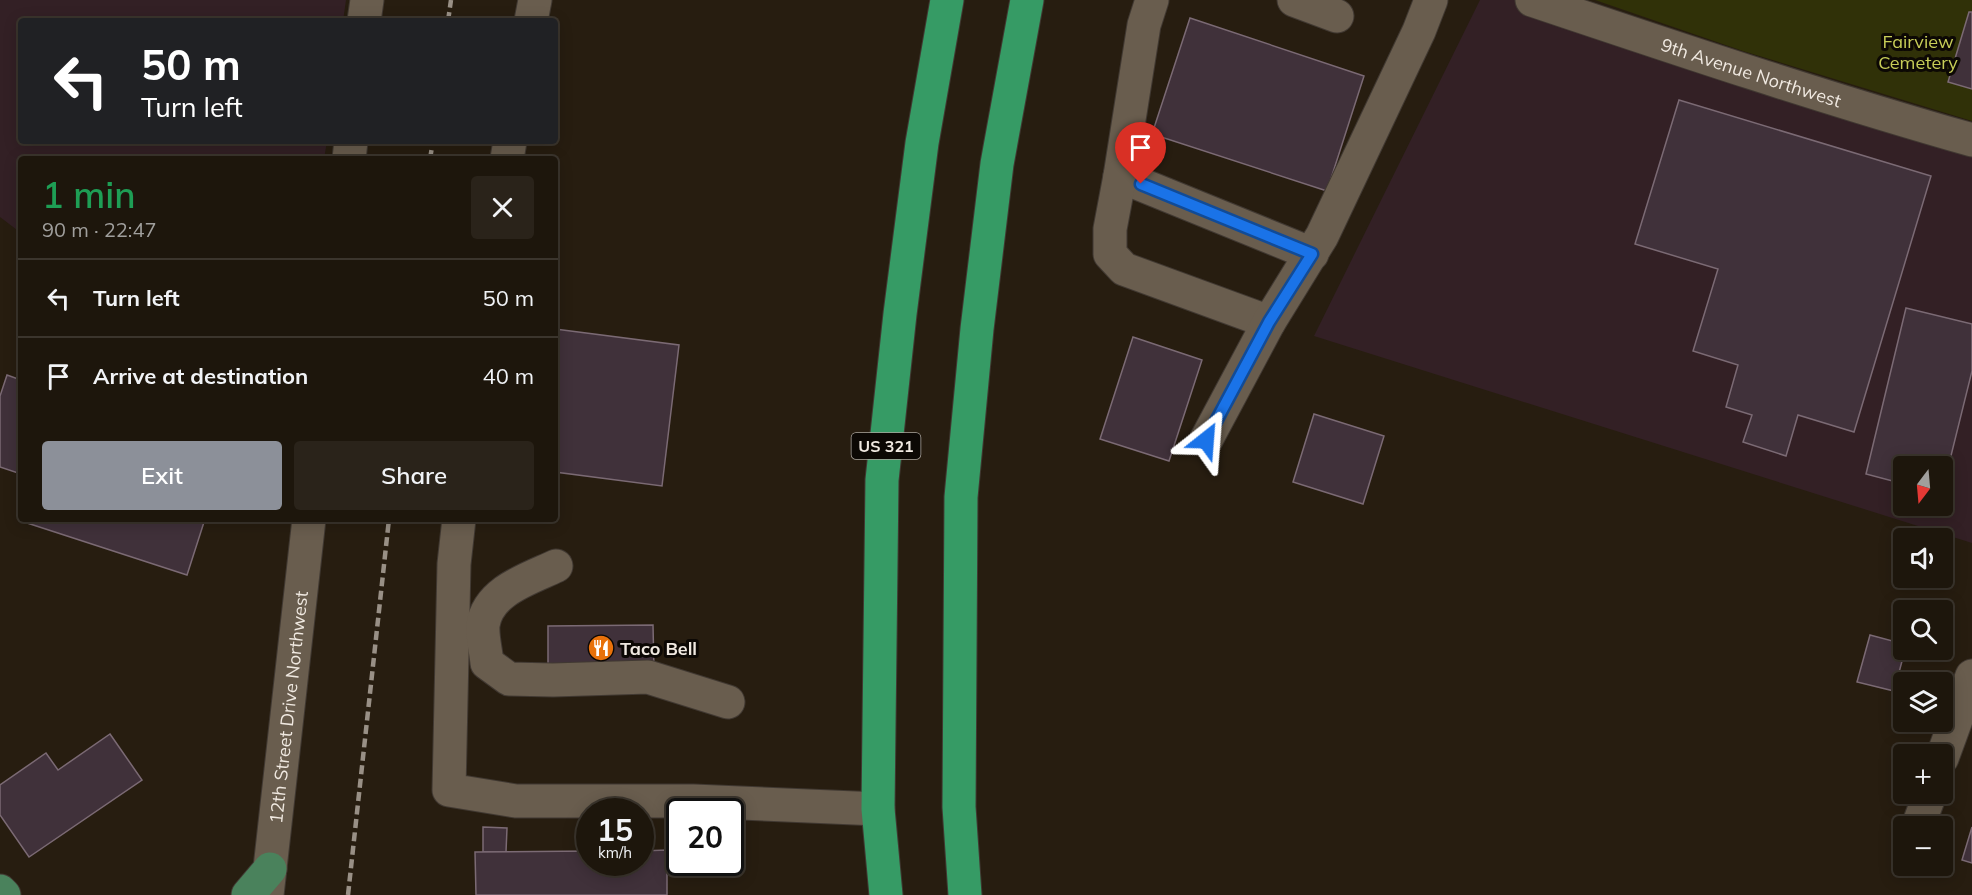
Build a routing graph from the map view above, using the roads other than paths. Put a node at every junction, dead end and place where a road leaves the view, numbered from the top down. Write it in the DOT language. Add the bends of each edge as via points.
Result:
graph roads {
  1 [pos="367,0"];
  2 [pos="536,0"];
  3 [pos="947,0"];
  4 [pos="1027,0"];
  5 [pos="1152,0"];
  6 [pos="1294,0"];
  7 [pos="1431,0"];
  8 [pos="1532,0"];
  9 [pos="1337,16"];
  10 [pos="364,18"];
  11 [pos="532,18"];
  12 [pos="1972,140"];
  13 [pos="1120,176"];
  14 [pos="1312,254"];
  15 [pos="1269,322"];
  16 [pos="1206,440"];
  17 [pos="309,522"];
  18 [pos="459,522"];
  19 [pos="556,566"];
  20 [pos="1972,676"];
  21 [pos="728,702"];
  22 [pos="1947,744"];
  23 [pos="878,809"];
  24 [pos="882,854"];
  25 [pos="269,882"];
  26 [pos="0,891"];
  27 [pos="4,895"];
  28 [pos="248,895"];
  29 [pos="878,895"];
  30 [pos="886,895"];
  31 [pos="965,895"];
  1 -- 10 [label="street"];
  2 -- 11 [label="street"];
  3 -- 23 [label="highway, US 321" via="922,143 882,480"];
  4 -- 31 [label="highway" via="998,164 976,329 961,497 959,807"];
  5 -- 13 [label="street" via="1144,25"];
  6 -- 9 [label="street"];
  7 -- 14 [label="street"];
  8 -- 12 [label="street, 9th Avenue Northwest" via="1771,81"];
  13 -- 14 [label="street"];
  13 -- 15 [label="street" via="1110,230 1110,254 1124,269"];
  14 -- 15 [label="street"];
  15 -- 16 [label="street"];
  17 -- 25 [label="street, 12th Street Drive Northwest"];
  18 -- 23 [label="street" via="454,564 449,790 516,801 693,801"];
  19 -- 21 [label="street" via="492,601 483,626 487,663 509,679 648,676"];
  20 -- 22 [label="street"];
  23 -- 24 [label="highway, US 321"];
  24 -- 29 [label="highway"];
  24 -- 30 [label="highway, US 321"];
  25 -- 28 [label="main road"];
  26 -- 27 [label="main road"];
}
